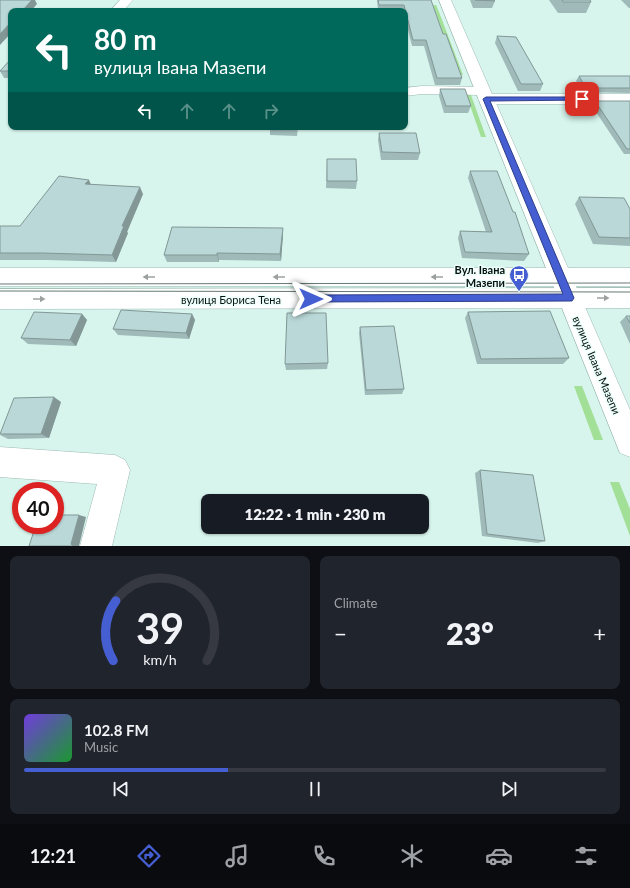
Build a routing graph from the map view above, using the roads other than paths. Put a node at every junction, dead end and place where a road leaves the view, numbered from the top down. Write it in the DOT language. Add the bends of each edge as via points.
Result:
graph roads {
  1 [pos="127,0"];
  2 [pos="445,0"];
  3 [pos="119,8"];
  4 [pos="408,92"];
  5 [pos="484,95"];
  6 [pos="630,99"];
  7 [pos="0,277"];
  8 [pos="630,277"];
  9 [pos="565,288"];
  10 [pos="630,298"];
  11 [pos="0,299"];
  12 [pos="630,443"];
  13 [pos="0,462"];
  14 [pos="96,546"];
  1 -- 3 [label="street"];
  2 -- 5 [label="street, вулиця Івана Мазепи"];
  4 -- 5 [label="street" via="422,90"];
  5 -- 6 [label="street"];
  5 -- 9 [label="street, вулиця Івана Мазепи"];
  9 -- 7 [label="street, вулиця Бориса Тена, one-way"];
  8 -- 9 [label="street, вулиця Бориса Тена"];
  9 -- 10 [label="street, вулиця Бориса Тена, one-way"];
  11 -- 9 [label="street, вулиця Бориса Тена, one-way"];
  9 -- 12 [label="street, вулиця Івана Мазепи"];
  13 -- 14 [label="street" via="115,470"];
}
